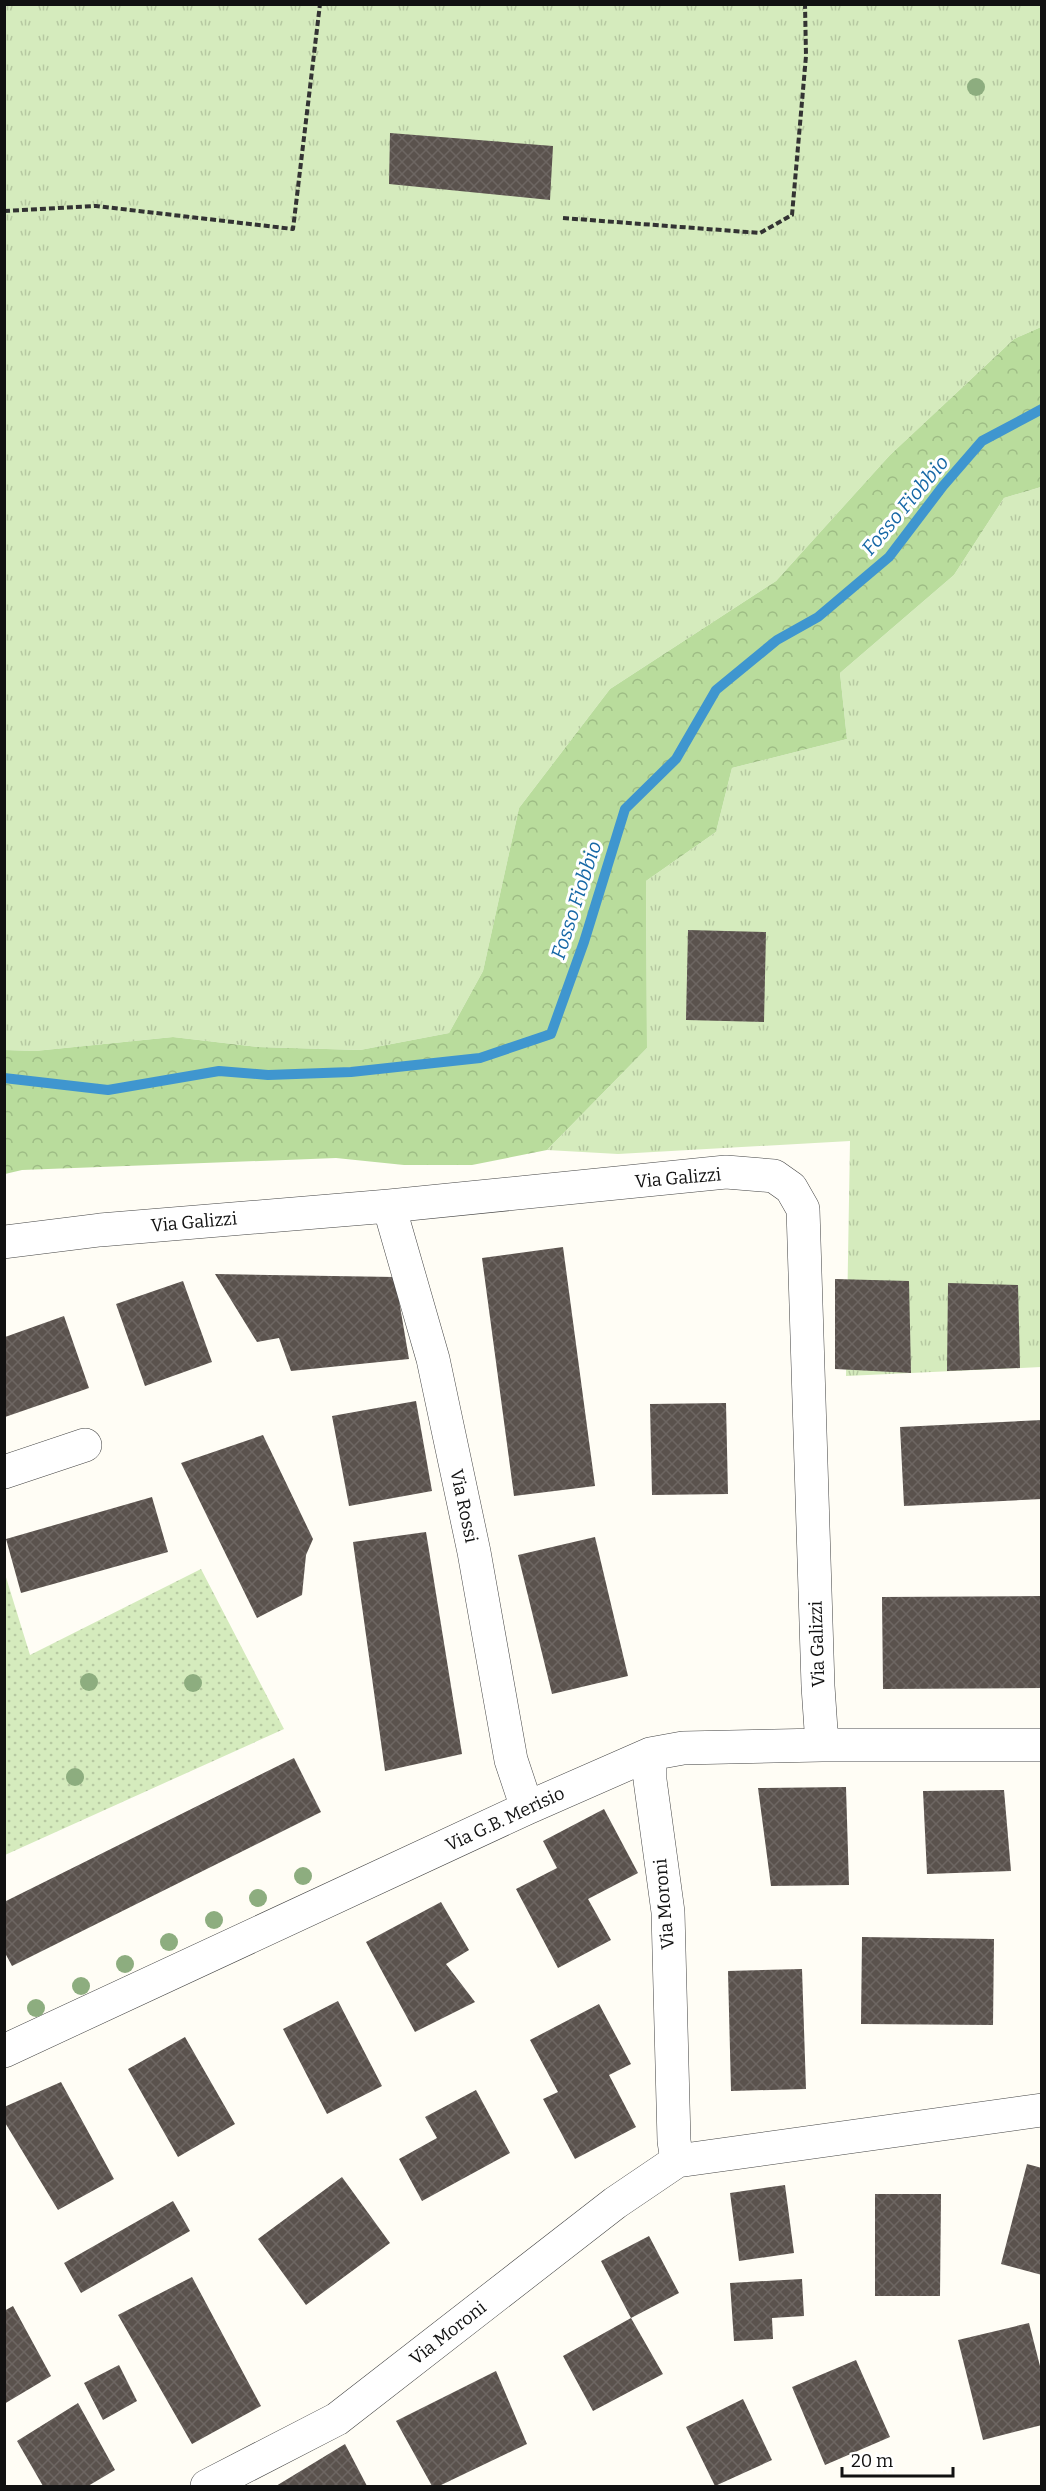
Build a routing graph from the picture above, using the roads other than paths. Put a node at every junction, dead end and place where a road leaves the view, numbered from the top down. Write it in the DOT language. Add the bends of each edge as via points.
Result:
graph roads {
  1 [pos="389,1206"];
  2 [pos="4,1242"];
  3 [pos="85,1445"];
  4 [pos="4,1472"];
  5 [pos="822,1745"];
  6 [pos="1041,1745"];
  7 [pos="650,1755"];
  8 [pos="527,1808"];
  9 [pos="4,2051"];
  10 [pos="1041,2110"];
  11 [pos="678,2161"];
  12 [pos="207,2487"];
  1 -- 2 [label="street, Via Galizzi" via="100,1230"];
  1 -- 5 [label="street, Via Galizzi" via="726,1172 774,1176 791,1188 803,1209"];
  1 -- 8 [label="street, Via Rossi" via="433,1359 474,1552 511,1760"];
  3 -- 4 [label="street"];
  5 -- 6 [label="street, Via G.B. Merisio"];
  5 -- 7 [label="street, Via G.B. Merisio" via="683,1748"];
  7 -- 8 [label="street, Via G.B. Merisio"];
  7 -- 11 [label="street, Via Moroni" via="668,1912 674,2141"];
  8 -- 9 [label="street, Via G.B. Merisio"];
  10 -- 11 [label="street, Via Moroni"];
  11 -- 12 [label="street, Via Moroni" via="615,2203 337,2419"];
}
